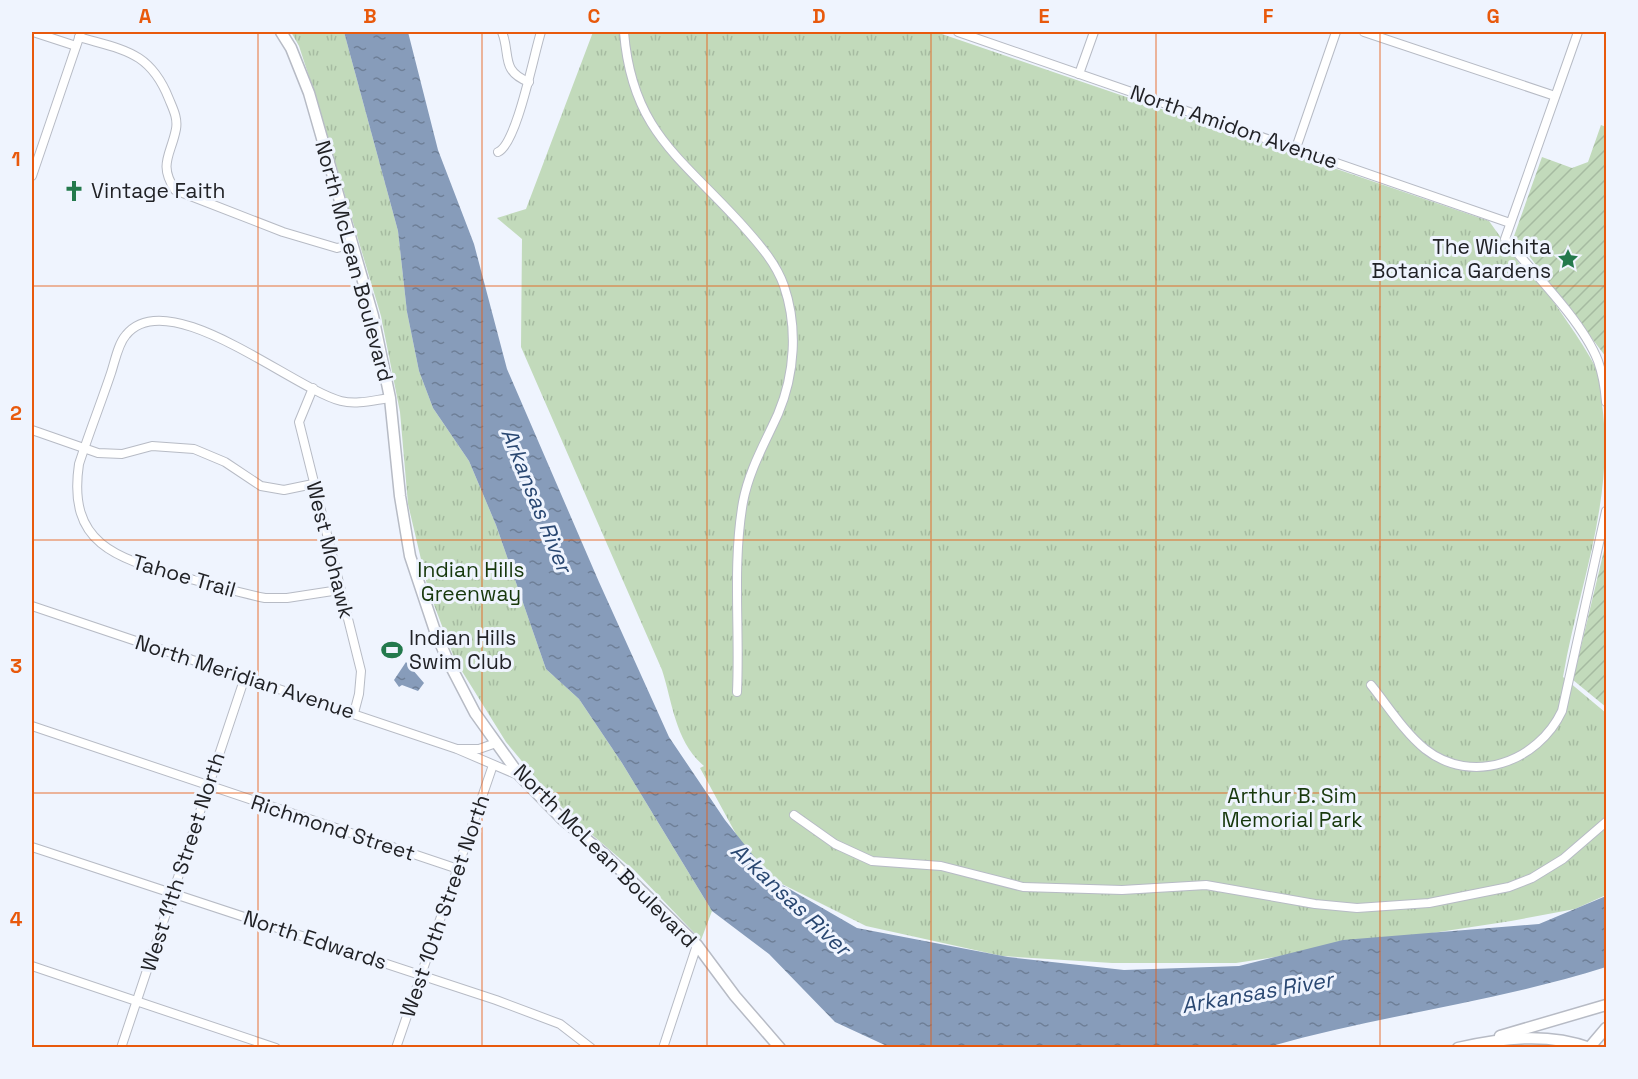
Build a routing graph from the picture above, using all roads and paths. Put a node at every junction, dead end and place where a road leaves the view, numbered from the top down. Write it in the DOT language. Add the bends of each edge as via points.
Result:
graph roads {
  1 [pos="33,32"];
  2 [pos="281,32"];
  3 [pos="502,32"];
  4 [pos="541,32"];
  5 [pos="624,32"];
  6 [pos="958,32"];
  7 [pos="1094,32"];
  8 [pos="1336,32"];
  9 [pos="1364,32"];
  10 [pos="1578,32"];
  11 [pos="79,38"];
  12 [pos="1079,74"];
  13 [pos="529,82"];
  14 [pos="1555,96"];
  15 [pos="1296,148"];
  16 [pos="498,152"];
  17 [pos="32,176"];
  18 [pos="1510,223"];
  19 [pos="352,244"];
  20 [pos="313,388"];
  21 [pos="390,398"];
  22 [pos="1606,402"];
  23 [pos="32,430"];
  24 [pos="84,448"];
  25 [pos="313,484"];
  26 [pos="1606,511"];
  27 [pos="339,590"];
  28 [pos="32,606"];
  29 [pos="245,676"];
  30 [pos="1371,685"];
  31 [pos="737,692"];
  32 [pos="354,713"];
  33 [pos="32,726"];
  34 [pos="496,742"];
  35 [pos="458,749"];
  36 [pos="494,765"];
  37 [pos="520,776"];
  38 [pos="208,787"];
  39 [pos="794,814"];
  40 [pos="1606,822"];
  41 [pos="32,847"];
  42 [pos="458,869"];
  43 [pos="174,892"];
  44 [pos="697,945"];
  45 [pos="32,966"];
  46 [pos="421,975"];
  47 [pos="137,1001"];
  48 [pos="1606,1005"];
  49 [pos="1606,1028"];
  50 [pos="1483,1042"];
  51 [pos="121,1047"];
  52 [pos="276,1047"];
  53 [pos="396,1047"];
  54 [pos="591,1047"];
  55 [pos="663,1047"];
  56 [pos="780,1047"];
  57 [pos="1458,1047"];
  58 [pos="1590,1047"];
  1 -- 11 [label="street"];
  2 -- 19 [label="main road, North McLean Boulevard" via="309,93"];
  3 -- 13 [label="street" via="507,63 516,77"];
  4 -- 13 [label="street"];
  5 -- 31 [label="street" via="633,86 652,127 689,173 761,246 784,287 793,325 788,386 755,462 743,502 737,561"];
  6 -- 12 [label="street, North Amidon Avenue"];
  7 -- 12 [label="street"];
  8 -- 15 [label="street"];
  9 -- 14 [label="street"];
  10 -- 14 [label="street"];
  11 -- 17 [label="street"];
  11 -- 19 [label="street" via="131,52 146,61 167,93 177,117 166,166 167,178 175,190 337,248"];
  12 -- 15 [label="street, North Amidon Avenue"];
  13 -- 16 [label="street" via="507,141"];
  14 -- 18 [label="street"];
  15 -- 18 [label="street, North Amidon Avenue"];
  18 -- 22 [label="street" via="1505,239 1576,325 1597,358 1604,377"];
  19 -- 21 [label="main road, North McLean Boulevard" via="373,316"];
  20 -- 21 [label="street, Tahoe Trail" via="351,403"];
  20 -- 24 [label="street, Tahoe Trail" via="233,345 175,320 156,318 124,336"];
  20 -- 25 [label="street, West Mohawk" via="299,422"];
  21 -- 34 [label="main road, North McLean Boulevard" via="400,496 410,556 421,592 448,661 475,713"];
  23 -- 24 [label="street"];
  24 -- 25 [label="street" via="113,455 152,446 180,446 208,454 261,486 284,490"];
  24 -- 27 [label="street, Tahoe Trail" via="75,486 82,519 98,540 119,557 264,598"];
  25 -- 27 [label="street, West Mohawk"];
  26 -- 30 [label="street" via="1562,711 1534,748 1486,767 1449,762 1418,742"];
  27 -- 32 [label="street, West Mohawk" via="361,671"];
  28 -- 29 [label="street, North Meridian Avenue"];
  29 -- 32 [label="street, North Meridian Avenue"];
  29 -- 38 [label="street, West 11th Street North"];
  32 -- 35 [label="street, North Meridian Avenue"];
  33 -- 38 [label="street, Richmond Street"];
  34 -- 35 [label="street, North Meridian Avenue" via="479,749"];
  34 -- 37 [label="main road, North McLean Boulevard"];
  35 -- 36 [label="street, North Meridian Avenue"];
  36 -- 37 [label="street, North Meridian Avenue"];
  36 -- 42 [label="street, West 10th Street North"];
  37 -- 44 [label="main road, North McLean Boulevard"];
  38 -- 42 [label="street, Richmond Street"];
  38 -- 43 [label="street, West 11th Street North"];
  39 -- 40 [label="street" via="835,844 872,861 941,866 1023,886 1122,890 1206,885 1315,904 1382,908 1473,896 1520,883 1563,859"];
  41 -- 43 [label="street, North Edwards"];
  42 -- 46 [label="street, West 10th Street North"];
  43 -- 46 [label="street, North Edwards"];
  43 -- 47 [label="street, West 11th Street North"];
  44 -- 55 [label="street"];
  44 -- 56 [label="main road, North McLean Boulevard"];
  45 -- 47 [label="street"];
  46 -- 53 [label="street, West 10th Street North"];
  46 -- 54 [label="street, North Edwards" via="560,1024"];
  47 -- 51 [label="street, West 11th Street North"];
  47 -- 52 [label="street"];
  48 -- 50 [label="main road"];
  49 -- 58 [label="main road"];
  50 -- 57 [label="main road"];
  50 -- 58 [label="main road" via="1539,1037"];
}
